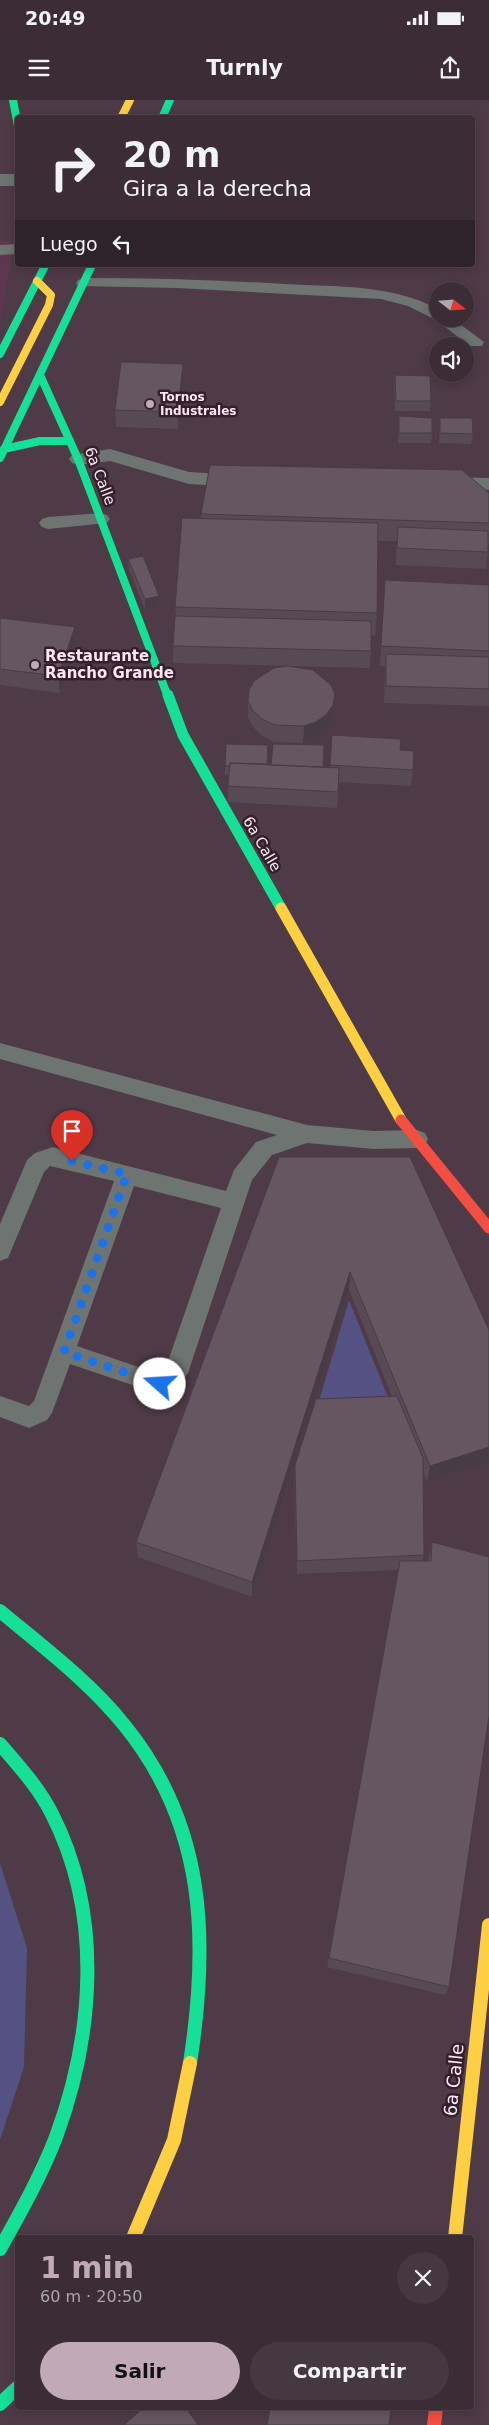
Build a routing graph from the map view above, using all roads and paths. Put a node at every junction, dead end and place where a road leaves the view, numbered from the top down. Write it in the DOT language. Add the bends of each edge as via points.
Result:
graph roads {
  1 [pos="13,100"];
  2 [pos="130,100"];
  3 [pos="170,100"];
  4 [pos="16,115"];
  5 [pos="122,115"];
  6 [pos="163,115"];
  7 [pos="0,180"];
  8 [pos="15,180"];
  9 [pos="0,240"];
  10 [pos="15,240"];
  11 [pos="15,249"];
  12 [pos="0,250"];
  13 [pos="37,267"];
  14 [pos="45,267"];
  15 [pos="91,267"];
  16 [pos="37,281"];
  17 [pos="84,283"];
  18 [pos="429,311"];
  19 [pos="456,328"];
  20 [pos="476,342"];
  21 [pos="0,354"];
  22 [pos="40,375"];
  23 [pos="0,402"];
  24 [pos="70,441"];
  25 [pos="2,454"];
  26 [pos="78,460"];
  27 [pos="256,481"];
  28 [pos="430,483"];
  29 [pos="489,484"];
  30 [pos="100,519"];
  31 [pos="48,523"];
  32 [pos="0,1051"];
  33 [pos="307,1134"];
  34 [pos="417,1139"];
  35 [pos="127,1174"];
  36 [pos="234,1202"];
  37 [pos="489,1228"];
  38 [pos="0,1251"];
  39 [pos="64,1352"];
  40 [pos="0,1406"];
  41 [pos="0,1611"];
  42 [pos="0,1744"];
  43 [pos="489,1926"];
  44 [pos="134,2235"];
  45 [pos="454,2235"];
  46 [pos="0,2249"];
  47 [pos="15,2390"];
  48 [pos="0,2404"];
  49 [pos="436,2410"];
  50 [pos="434,2425"];
  1 -- 4 [label="main road"];
  2 -- 5 [label="main road"];
  3 -- 6 [label="main road"];
  7 -- 8 [label="street"];
  9 -- 10 [label="lane"];
  11 -- 12 [label="lane"];
  13 -- 16 [label="main road"];
  14 -- 16 [label="main road"];
  15 -- 17 [label="main road"];
  16 -- 21 [label="main road"];
  16 -- 23 [label="main road" via="51,295 50,305"];
  17 -- 18 [label="lane" via="177,283 382,294"];
  17 -- 22 [label="main road"];
  19 -- 20 [label="lane"];
  22 -- 24 [label="main road, 6a Calle"];
  22 -- 25 [label="main road"];
  24 -- 25 [label="main road, 6a Calle" via="40,440"];
  24 -- 26 [label="main road, 6a Calle"];
  26 -- 27 [label="lane" via="104,454 128,458 189,478"];
  26 -- 30 [label="main road, 6a Calle"];
  28 -- 29 [label="lane"];
  30 -- 31 [label="lane"];
  30 -- 34 [label="main road, 6a Calle" via="183,736 400,1118"];
  32 -- 33 [label="lane"];
  33 -- 34 [label="lane" via="374,1140"];
  33 -- 36 [label="lane" via="264,1148 242,1176"];
  34 -- 37 [label="main road, 6a Calle"];
  35 -- 36 [label="lane"];
  35 -- 38 [label="lane" via="53,1156 43,1159 36,1166"];
  35 -- 39 [label="lane"];
  36 -- 39 [label="lane" via="176,1373 169,1381 160,1384"];
  39 -- 40 [label="lane" via="39,1413 30,1417"];
  41 -- 44 [label="main road" via="106,1702 134,1737 161,1776 195,1869 199,1928 198,2018 174,2138"];
  42 -- 46 [label="main road" via="30,1780 57,1823 77,1876 87,1928 87,1993 75,2069 56,2137"];
  43 -- 45 [label="main road, 6a Calle"];
  47 -- 48 [label="main road"];
  49 -- 50 [label="main road"];
}
